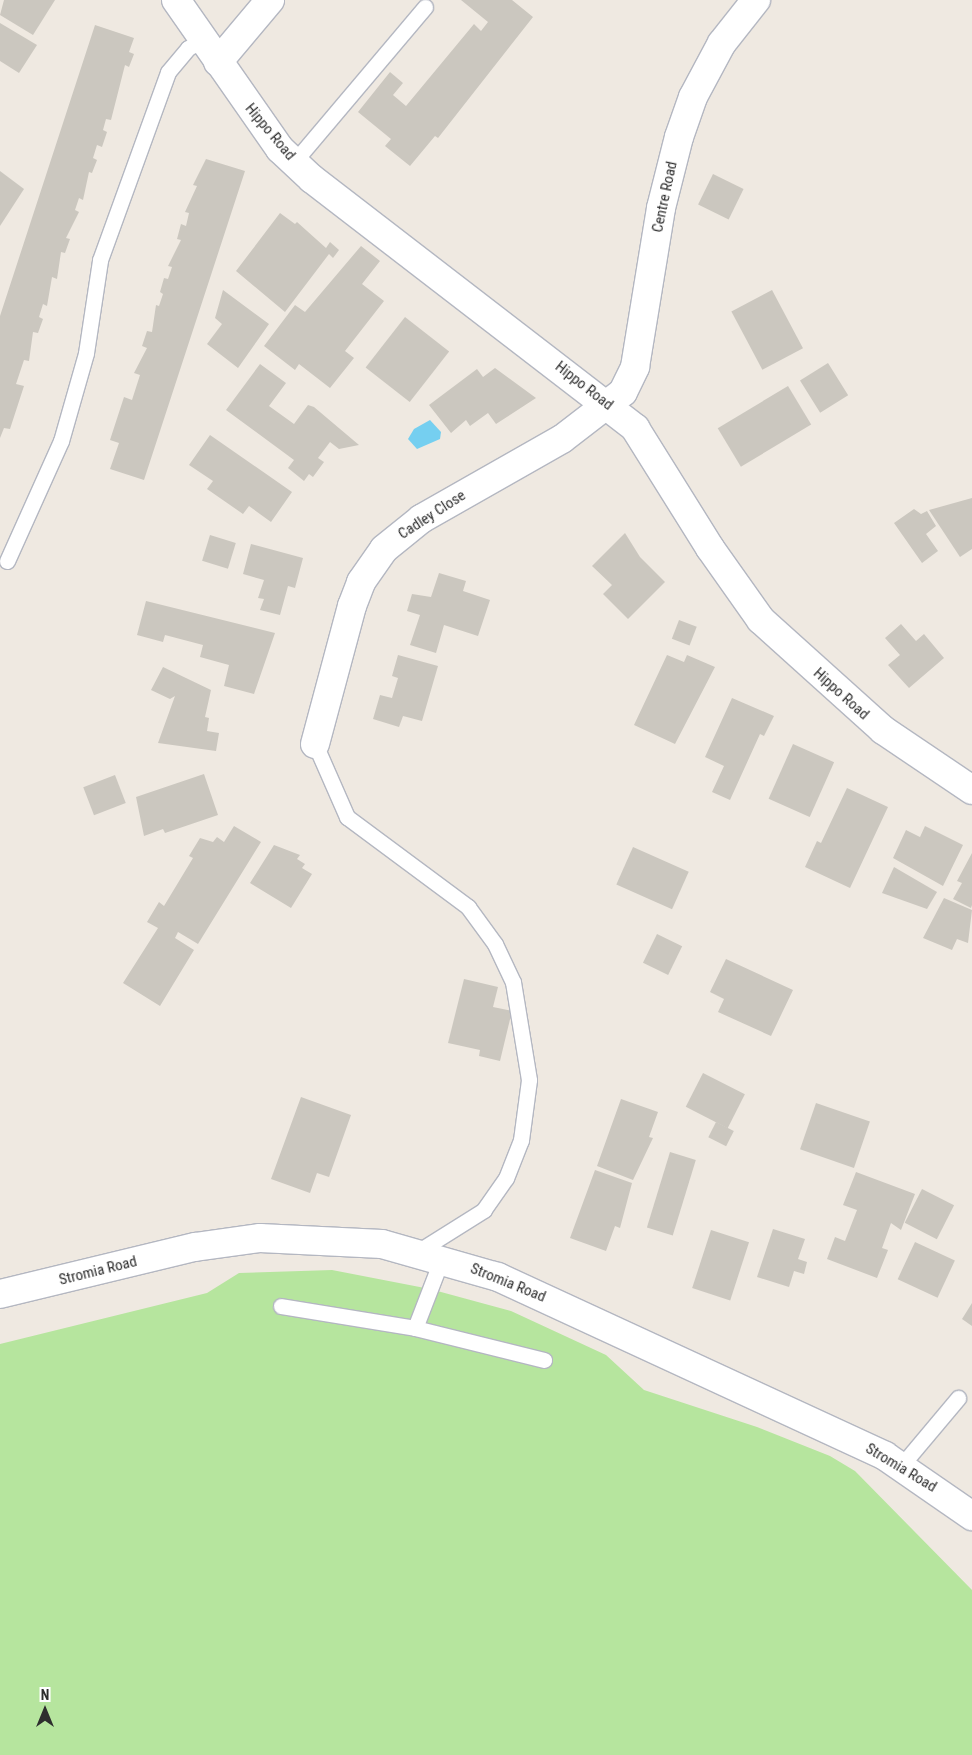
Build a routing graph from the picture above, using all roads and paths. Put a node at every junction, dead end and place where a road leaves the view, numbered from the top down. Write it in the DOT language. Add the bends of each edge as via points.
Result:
graph roads {
  1 [pos="176,0"];
  2 [pos="270,0"];
  3 [pos="756,0"];
  4 [pos="425,7"];
  5 [pos="211,51"];
  6 [pos="294,162"];
  7 [pos="607,403"];
  8 [pos="7,561"];
  9 [pos="315,744"];
  10 [pos="972,790"];
  11 [pos="430,1255"];
  12 [pos="0,1294"];
  13 [pos="281,1306"];
  14 [pos="415,1328"];
  15 [pos="544,1360"];
  16 [pos="958,1398"];
  17 [pos="901,1466"];
  18 [pos="972,1516"];
  1 -- 5 [label="street, Hippo Road"];
  2 -- 5 [label="street"];
  3 -- 7 [label="street, Centre Road" via="722,43 693,96 663,200 635,367 623,392"];
  4 -- 6 [label="lane"];
  5 -- 6 [label="street, Hippo Road" via="254,115"];
  5 -- 8 [label="lane" via="188,48 168,72 100,260 86,353 61,441"];
  6 -- 7 [label="street, Hippo Road"];
  7 -- 9 [label="street, Cadley Close" via="562,439 421,519 384,549 361,582 352,606"];
  7 -- 10 [label="street, Hippo Road" via="643,436 710,548 767,626 884,730"];
  9 -- 11 [label="lane" via="347,818 468,907 495,944 513,982 530,1080 521,1140 506,1178 484,1210"];
  11 -- 12 [label="street, Stromia Road" via="382,1244 315,1238 260,1238 195,1247"];
  11 -- 14 [label="lane"];
  11 -- 17 [label="street, Stromia Road" via="498,1277"];
  13 -- 14 [label="lane"];
  14 -- 15 [label="lane"];
  16 -- 17 [label="lane"];
  17 -- 18 [label="street, Stromia Road"];
}
